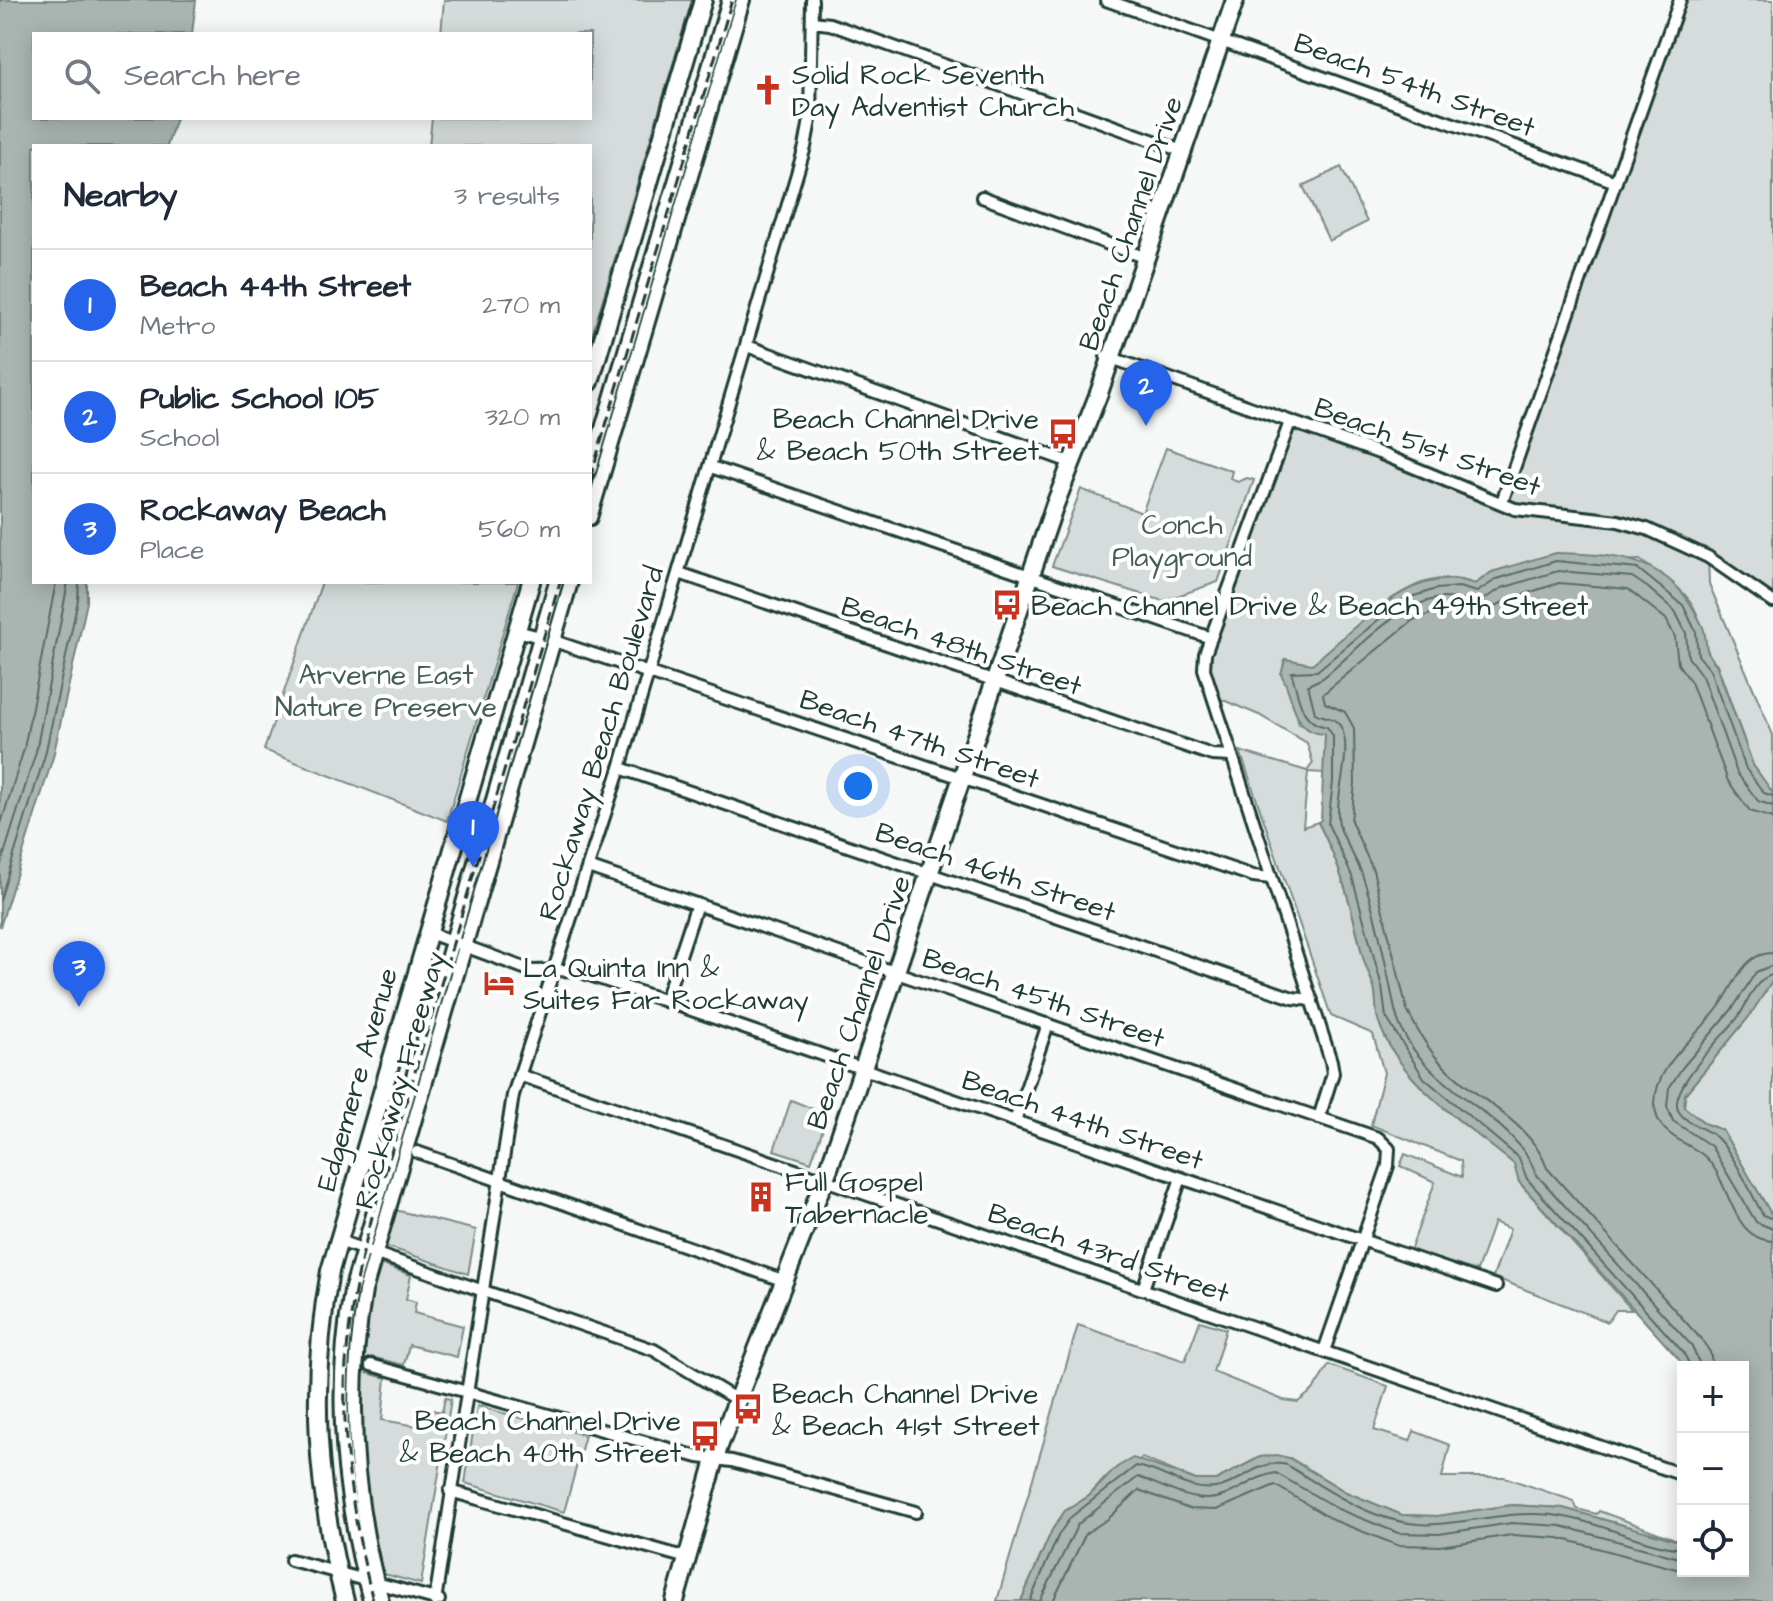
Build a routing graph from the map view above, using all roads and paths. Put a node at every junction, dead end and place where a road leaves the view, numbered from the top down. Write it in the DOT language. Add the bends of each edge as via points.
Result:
graph roads {
  1 [pos="703,0"];
  2 [pos="729,0"];
  3 [pos="743,0"];
  4 [pos="812,0"];
  5 [pos="1106,0"];
  6 [pos="1224,0"];
  7 [pos="1235,0"];
  8 [pos="1680,0"];
  9 [pos="812,22"];
  10 [pos="1216,38"];
  11 [pos="1178,149"];
  12 [pos="1616,182"];
  13 [pos="982,197"];
  14 [pos="1142,257"];
  15 [pos="747,346"];
  16 [pos="1108,356"];
  17 [pos="592,375"];
  18 [pos="1290,422"];
  19 [pos="592,462"];
  20 [pos="1070,462"];
  21 [pos="711,467"];
  22 [pos="1502,502"];
  23 [pos="592,511"];
  24 [pos="679,573"];
  25 [pos="1030,576"];
  26 [pos="530,584"];
  27 [pos="555,584"];
  28 [pos="570,584"];
  29 [pos="1773,602"];
  30 [pos="517,631"];
  31 [pos="540,637"];
  32 [pos="1211,638"];
  33 [pos="554,641"];
  34 [pos="649,671"];
  35 [pos="994,681"];
  36 [pos="1231,756"];
  37 [pos="620,768"];
  38 [pos="961,777"];
  39 [pos="588,867"];
  40 [pos="928,874"];
  41 [pos="1271,878"];
  42 [pos="697,904"];
  43 [pos="427,932"];
  44 [pos="457,943"];
  45 [pos="553,971"];
  46 [pos="895,971"];
  47 [pos="1312,1000"];
  48 [pos="665,1001"];
  49 [pos="1048,1024"];
  50 [pos="863,1069"];
  51 [pos="519,1075"];
  52 [pos="1319,1118"];
  53 [pos="1015,1121"];
  54 [pos="417,1152"];
  55 [pos="1181,1178"];
  56 [pos="825,1179"];
  57 [pos="499,1182"];
  58 [pos="336,1240"];
  59 [pos="1363,1240"];
  60 [pos="367,1251"];
  61 [pos="785,1281"];
  62 [pos="1496,1286"];
  63 [pos="1143,1289"];
  64 [pos="482,1290"];
  65 [pos="1324,1351"];
  66 [pos="371,1365"];
  67 [pos="466,1391"];
  68 [pos="737,1400"];
  69 [pos="715,1459"];
  70 [pos="1677,1473"];
  71 [pos="450,1491"];
  72 [pos="916,1512"];
  73 [pos="687,1558"];
  74 [pos="291,1560"];
  75 [pos="338,1572"];
  76 [pos="371,1582"];
  77 [pos="437,1600"];
  78 [pos="345,1601"];
  79 [pos="370,1601"];
  80 [pos="382,1601"];
  81 [pos="675,1601"];
  1 -- 17 [label="main road"];
  2 -- 19 [label="street"];
  3 -- 23 [label="street"];
  4 -- 9 [label="street, Rockaway Beach Boulevard"];
  5 -- 10 [label="street, Beach 54th Street"];
  6 -- 10 [label="main road, Beach Channel Drive"];
  7 -- 10 [label="main road, Beach Channel Drive"];
  8 -- 12 [label="street"];
  9 -- 11 [label="street"];
  9 -- 15 [label="street, Rockaway Beach Boulevard" via="808,134"];
  10 -- 11 [label="main road, Beach Channel Drive"];
  10 -- 12 [label="street, Beach 54th Street"];
  11 -- 14 [label="main road, Beach Channel Drive"];
  12 -- 22 [label="street"];
  13 -- 14 [label="street"];
  14 -- 16 [label="main road, Beach Channel Drive"];
  15 -- 20 [label="street"];
  15 -- 21 [label="street, Rockaway Beach Boulevard"];
  16 -- 18 [label="street, Beach 51st Street"];
  16 -- 20 [label="main road, Beach Channel Drive"];
  18 -- 22 [label="street, Beach 51st Street"];
  18 -- 32 [label="street"];
  20 -- 25 [label="main road, Beach Channel Drive"];
  21 -- 24 [label="street, Rockaway Beach Boulevard"];
  21 -- 25 [label="street"];
  22 -- 29 [label="street, Beach 51st Street" via="1527,512 1618,521 1661,534 1721,565"];
  24 -- 34 [label="street, Rockaway Beach Boulevard"];
  24 -- 35 [label="street, Beach 48th Street"];
  25 -- 32 [label="street"];
  25 -- 35 [label="main road, Beach Channel Drive"];
  26 -- 30 [label="main road, Edgemere Avenue"];
  27 -- 31 [label="street, Rockaway Freeway"];
  28 -- 33 [label="street, Rockaway Freeway"];
  30 -- 31 [label="street"];
  30 -- 43 [label="main road, Edgemere Avenue"];
  31 -- 44 [label="street, Rockaway Freeway"];
  32 -- 36 [label="street" via="1204,674"];
  33 -- 34 [label="street, Beach 47th Street"];
  33 -- 44 [label="street, Rockaway Freeway"];
  34 -- 37 [label="street, Rockaway Beach Boulevard"];
  34 -- 38 [label="street, Beach 47th Street"];
  35 -- 36 [label="street, Beach 48th Street" via="1212,755"];
  35 -- 38 [label="main road, Beach Channel Drive"];
  36 -- 41 [label="street"];
  37 -- 39 [label="street, Rockaway Beach Boulevard"];
  37 -- 40 [label="street, Beach 46th Street"];
  38 -- 40 [label="main road, Beach Channel Drive"];
  38 -- 41 [label="street, Beach 47th Street"];
  39 -- 42 [label="street, Beach 45th Street"];
  39 -- 45 [label="street, Rockaway Beach Boulevard"];
  40 -- 46 [label="main road, Beach Channel Drive"];
  40 -- 47 [label="street, Beach 46th Street" via="1293,998"];
  41 -- 47 [label="street"];
  42 -- 46 [label="street, Beach 45th Street"];
  42 -- 48 [label="street"];
  43 -- 44 [label="street, Beach 44th Street"];
  43 -- 58 [label="main road, Edgemere Avenue"];
  44 -- 45 [label="street, Beach 44th Street" via="532,971"];
  44 -- 60 [label="street, Rockaway Freeway"];
  45 -- 48 [label="street, Beach 44th Street" via="575,970"];
  45 -- 51 [label="street, Rockaway Beach Boulevard"];
  46 -- 49 [label="street, Beach 45th Street"];
  46 -- 50 [label="main road, Beach Channel Drive"];
  47 -- 52 [label="street" via="1333,1070"];
  48 -- 50 [label="street, Beach 44th Street"];
  49 -- 52 [label="street, Beach 45th Street"];
  49 -- 53 [label="street"];
  50 -- 53 [label="street, Beach 44th Street"];
  50 -- 56 [label="main road, Beach Channel Drive"];
  51 -- 56 [label="street, Beach 43rd Street"];
  51 -- 57 [label="street, Rockaway Beach Boulevard"];
  52 -- 59 [label="street, Beach 45th Street" via="1370,1134 1389,1149"];
  53 -- 55 [label="street, Beach 44th Street"];
  54 -- 57 [label="street"];
  55 -- 59 [label="street, Beach 44th Street"];
  55 -- 63 [label="street"];
  56 -- 61 [label="main road, Beach Channel Drive"];
  56 -- 63 [label="street, Beach 43rd Street"];
  57 -- 61 [label="street"];
  57 -- 64 [label="street, Rockaway Beach Boulevard"];
  58 -- 60 [label="street"];
  58 -- 75 [label="main road, Edgemere Avenue" via="321,1328 316,1409 322,1495"];
  59 -- 62 [label="street, Beach 44th Street"];
  59 -- 65 [label="street"];
  60 -- 64 [label="street"];
  60 -- 76 [label="street, Rockaway Freeway" via="354,1414"];
  61 -- 68 [label="main road, Beach Channel Drive"];
  63 -- 65 [label="street, Beach 43rd Street"];
  64 -- 67 [label="street, Rockaway Beach Boulevard"];
  64 -- 68 [label="street" via="660,1352"];
  65 -- 70 [label="street, Beach 43rd Street"];
  66 -- 67 [label="street"];
  67 -- 69 [label="street"];
  67 -- 71 [label="street, Rockaway Beach Boulevard"];
  68 -- 69 [label="main road, Beach Channel Drive"];
  69 -- 72 [label="street"];
  69 -- 73 [label="main road, Beach Channel Drive"];
  71 -- 73 [label="street"];
  71 -- 77 [label="street, Rockaway Beach Boulevard"];
  73 -- 81 [label="main road, Beach Channel Drive"];
  74 -- 75 [label="street"];
  75 -- 76 [label="street"];
  75 -- 78 [label="main road, Edgemere Avenue"];
  76 -- 77 [label="street"];
  76 -- 79 [label="street, Rockaway Freeway"];
  76 -- 80 [label="street, Rockaway Freeway"];
}
